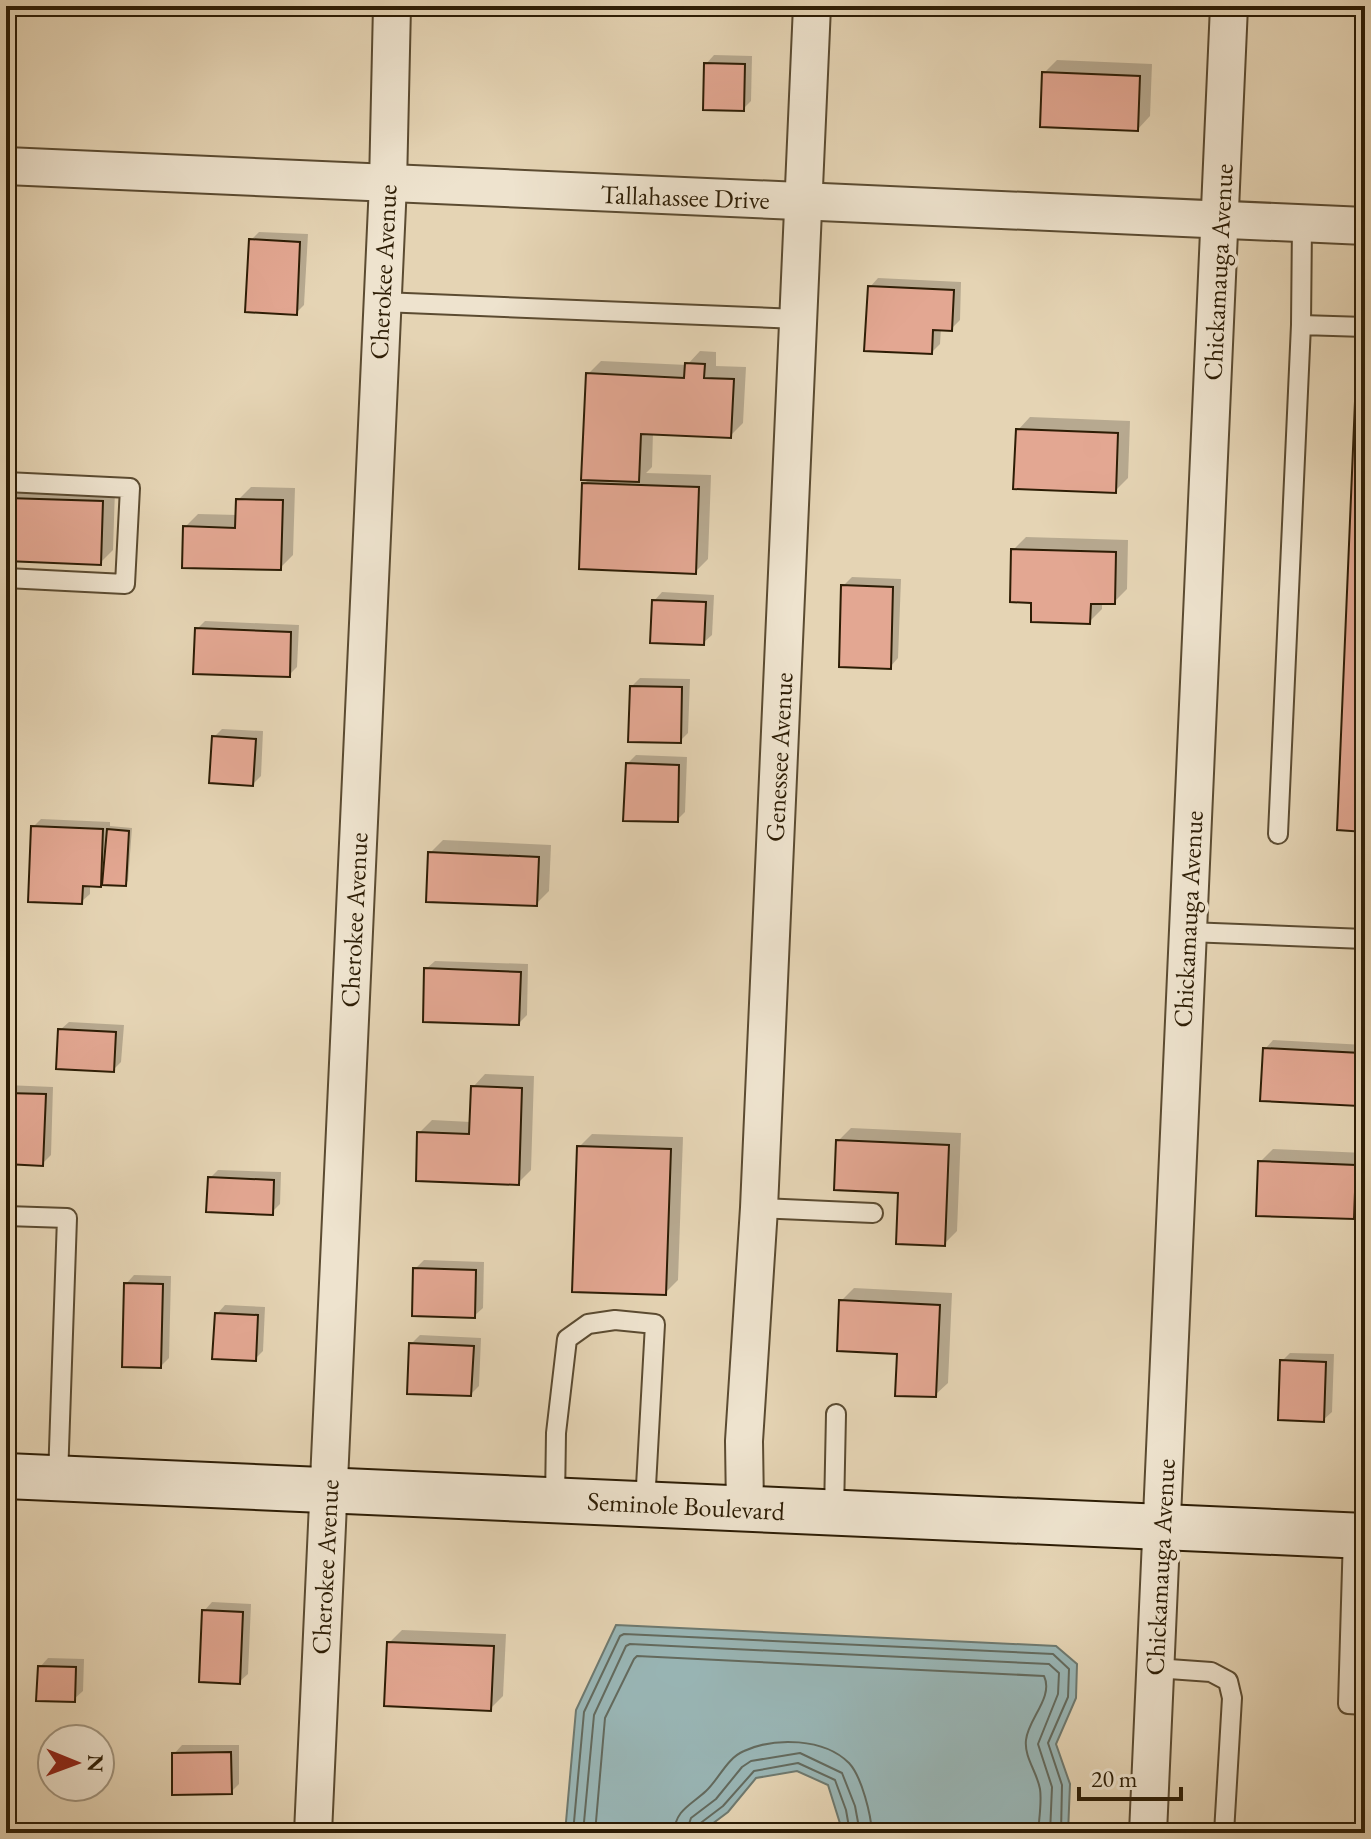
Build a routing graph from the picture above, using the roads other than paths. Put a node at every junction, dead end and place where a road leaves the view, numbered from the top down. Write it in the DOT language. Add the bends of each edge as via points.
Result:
graph roads {
  1 [pos="392,6"];
  2 [pos="812,6"];
  3 [pos="1229,6"];
  4 [pos="6,166"];
  5 [pos="388,184"];
  6 [pos="804,202"];
  7 [pos="1220,220"];
  8 [pos="1302,224"];
  9 [pos="1365,226"];
  10 [pos="382,302"];
  11 [pos="798,319"];
  12 [pos="1301,325"];
  13 [pos="1365,327"];
  14 [pos="6,482"];
  15 [pos="6,578"];
  16 [pos="1278,834"];
  17 [pos="1188,932"];
  18 [pos="1365,939"];
  19 [pos="759,1208"];
  20 [pos="873,1213"];
  21 [pos="6,1216"];
  22 [pos="836,1414"];
  23 [pos="6,1476"];
  24 [pos="58,1478"];
  25 [pos="328,1490"];
  26 [pos="555,1500"];
  27 [pos="645,1504"];
  28 [pos="745,1508"];
  29 [pos="834,1512"];
  30 [pos="1162,1527"];
  31 [pos="1359,1536"];
  32 [pos="1155,1668"];
  33 [pos="1365,1705"];
  34 [pos="313,1833"];
  35 [pos="1148,1833"];
  36 [pos="1224,1833"];
  1 -- 5 [label="street, Cherokee Avenue"];
  2 -- 6 [label="street, Genessee Avenue"];
  3 -- 7 [label="street, Chickamauga Avenue"];
  4 -- 5 [label="street, Tallahassee Drive"];
  5 -- 6 [label="street, Tallahassee Drive"];
  5 -- 10 [label="street, Cherokee Avenue"];
  6 -- 7 [label="street, Tallahassee Drive"];
  6 -- 11 [label="street, Genessee Avenue"];
  7 -- 8 [label="street, Tallahassee Drive"];
  7 -- 17 [label="street, Chickamauga Avenue"];
  8 -- 9 [label="street, Tallahassee Drive"];
  8 -- 12 [label="lane"];
  10 -- 11 [label="lane"];
  10 -- 25 [label="street, Cherokee Avenue"];
  11 -- 19 [label="street, Genessee Avenue"];
  12 -- 13 [label="lane"];
  12 -- 16 [label="lane"];
  14 -- 15 [label="lane" via="130,488 125,584"];
  17 -- 18 [label="lane"];
  17 -- 30 [label="street, Chickamauga Avenue"];
  19 -- 20 [label="lane"];
  19 -- 28 [label="street, Genessee Avenue" via="744,1441"];
  21 -- 24 [label="lane" via="67,1218"];
  22 -- 29 [label="lane"];
  23 -- 24 [label="street, Seminole Boulevard"];
  24 -- 25 [label="street, Seminole Boulevard"];
  25 -- 26 [label="street, Seminole Boulevard"];
  25 -- 34 [label="street, Cherokee Avenue"];
  26 -- 27 [label="street, Seminole Boulevard"];
  26 -- 27 [label="lane" via="567,1339 588,1324 615,1320 655,1324"];
  27 -- 28 [label="street, Seminole Boulevard"];
  28 -- 29 [label="street, Seminole Boulevard"];
  29 -- 30 [label="street, Seminole Boulevard"];
  30 -- 31 [label="street, Seminole Boulevard"];
  30 -- 32 [label="street, Chickamauga Avenue"];
  31 -- 33 [label="lane" via="1348,1704"];
  32 -- 35 [label="street, Chickamauga Avenue"];
  32 -- 36 [label="lane" via="1211,1672 1228,1681 1232,1698"];
}
